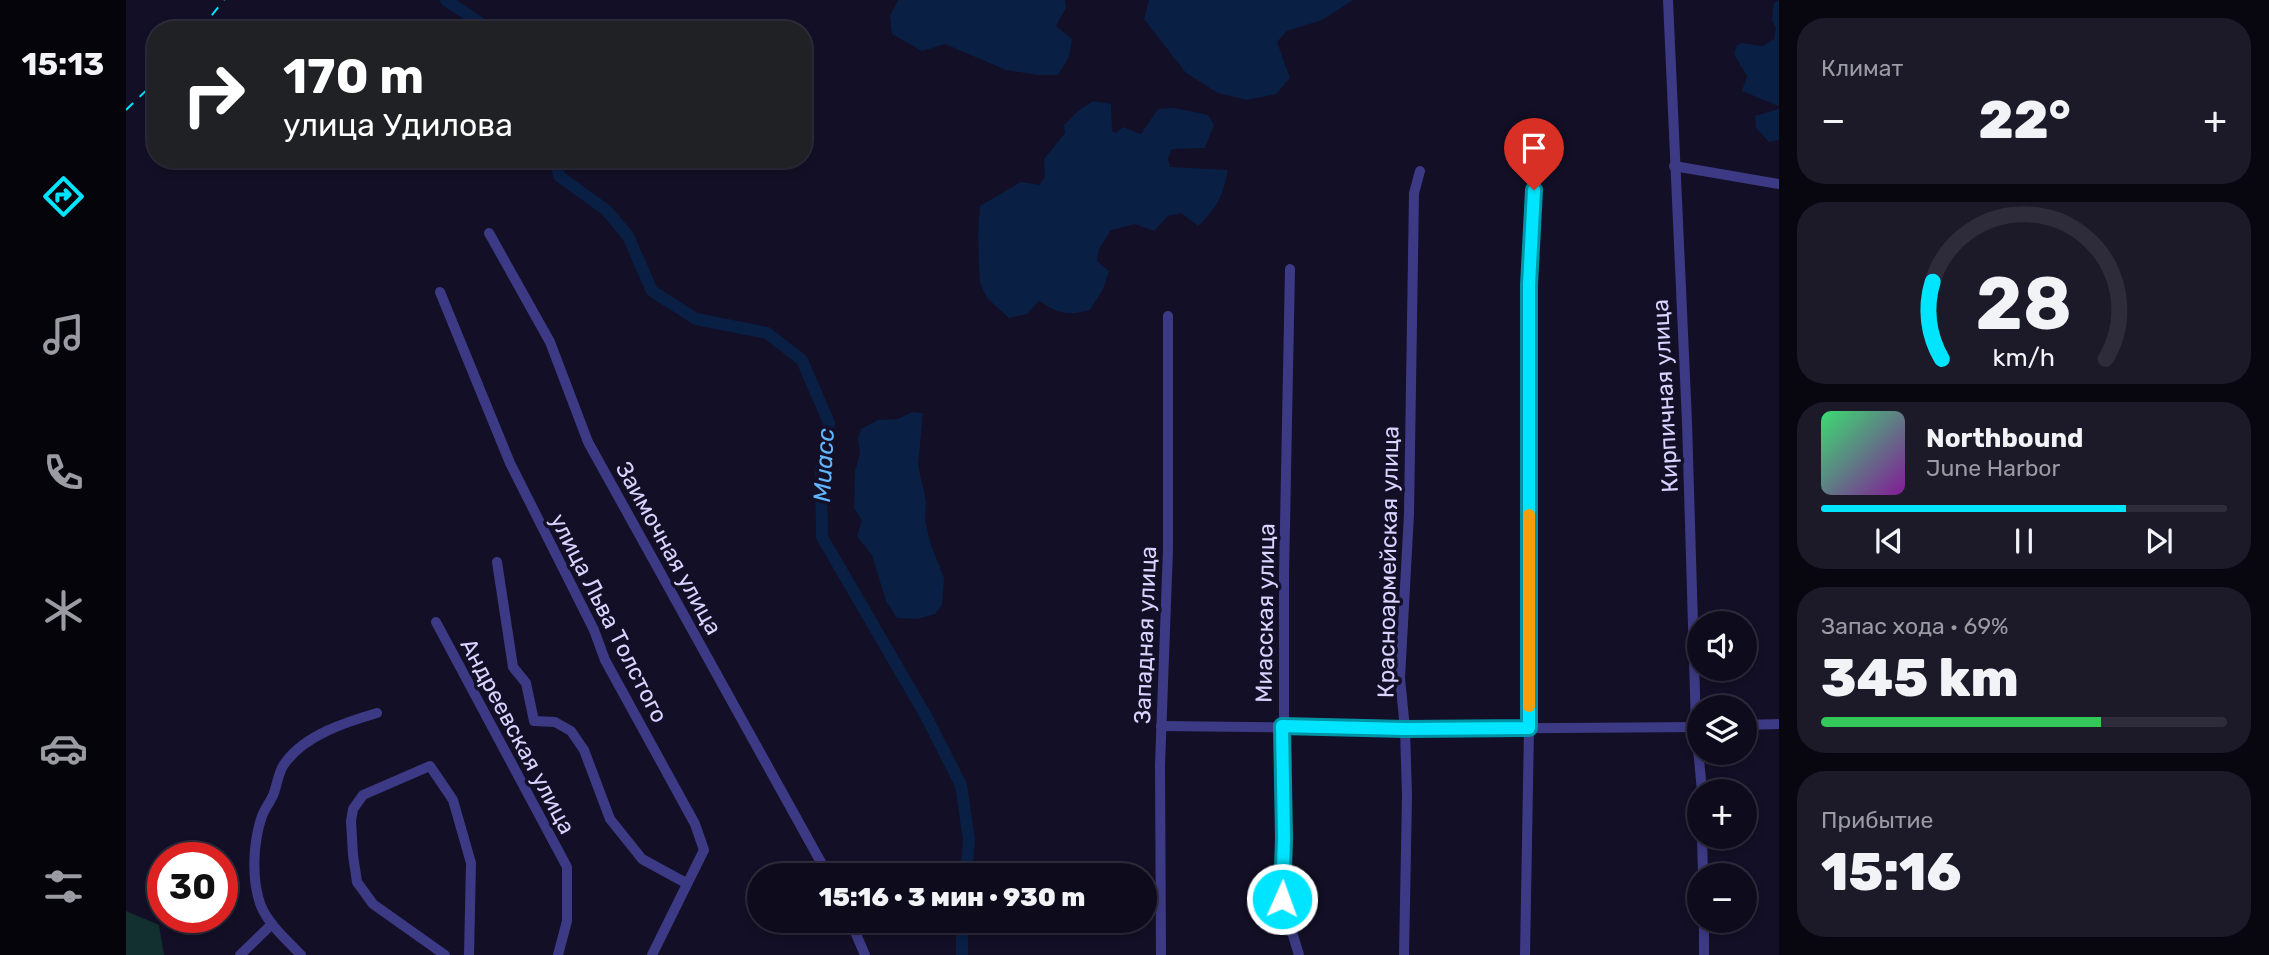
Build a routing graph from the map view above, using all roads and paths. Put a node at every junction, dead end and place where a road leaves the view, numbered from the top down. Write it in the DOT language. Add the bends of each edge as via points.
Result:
graph roads {
  1 [pos="1668,0"];
  2 [pos="1537,143"];
  3 [pos="1674,166"];
  4 [pos="1420,171"];
  5 [pos="1779,184"];
  6 [pos="489,233"];
  7 [pos="1290,269"];
  8 [pos="440,292"];
  9 [pos="1168,316"];
  10 [pos="497,562"];
  11 [pos="436,622"];
  12 [pos="1697,695"];
  13 [pos="377,713"];
  14 [pos="1779,724"];
  15 [pos="1757,725"];
  16 [pos="1161,726"];
  17 [pos="1282,726"];
  18 [pos="1687,727"];
  19 [pos="1529,728"];
  20 [pos="1405,729"];
  21 [pos="821,863"];
  22 [pos="686,883"];
  23 [pos="272,924"];
  24 [pos="856,933"];
  25 [pos="1704,933"];
  26 [pos="240,955"];
  27 [pos="301,955"];
  28 [pos="445,955"];
  29 [pos="469,955"];
  30 [pos="558,955"];
  31 [pos="652,955"];
  32 [pos="865,955"];
  33 [pos="1161,955"];
  34 [pos="1299,955"];
  35 [pos="1404,955"];
  36 [pos="1524,955"];
  37 [pos="1704,955"];
  1 -- 3 [label="street, Кирпичная улица"];
  2 -- 19 [label="street" via="1529,285"];
  3 -- 5 [label="street"];
  3 -- 12 [label="street, Кирпичная улица"];
  4 -- 20 [label="street, Красноармейская улица" via="1414,193 1409,514 1400,678"];
  6 -- 21 [label="street, Заимочная улица" via="550,342 588,442"];
  7 -- 17 [label="street, Миасская улица"];
  8 -- 22 [label="street, улица Льва Толстого" via="510,463 605,660 695,824 704,850"];
  9 -- 16 [label="street, Западная улица" via="1168,549"];
  10 -- 22 [label="street" via="513,667 526,683 534,721 555,722 571,731 584,750 610,819 642,859"];
  11 -- 30 [label="street, Андреевская улица" via="567,867 566,921"];
  13 -- 23 [label="street" via="342,723 311,740 284,763 257,834 255,884"];
  14 -- 15 [label="street"];
  16 -- 17 [label="street"];
  16 -- 33 [label="street, Западная улица"];
  17 -- 20 [label="street"];
  17 -- 34 [label="street, Миасская улица" via="1282,899"];
  18 -- 19 [label="street"];
  19 -- 20 [label="street"];
  19 -- 36 [label="street"];
  20 -- 35 [label="street, Красноармейская улица"];
  22 -- 31 [label="street, улица Льва Толстого"];
  23 -- 26 [label="street"];
  23 -- 27 [label="street"];
  24 -- 32 [label="street"];
  25 -- 37 [label="street"];
  28 -- 29 [label="street" via="373,904 357,882 353,855 351,821 363,795 430,766 453,800 471,863"];
}
